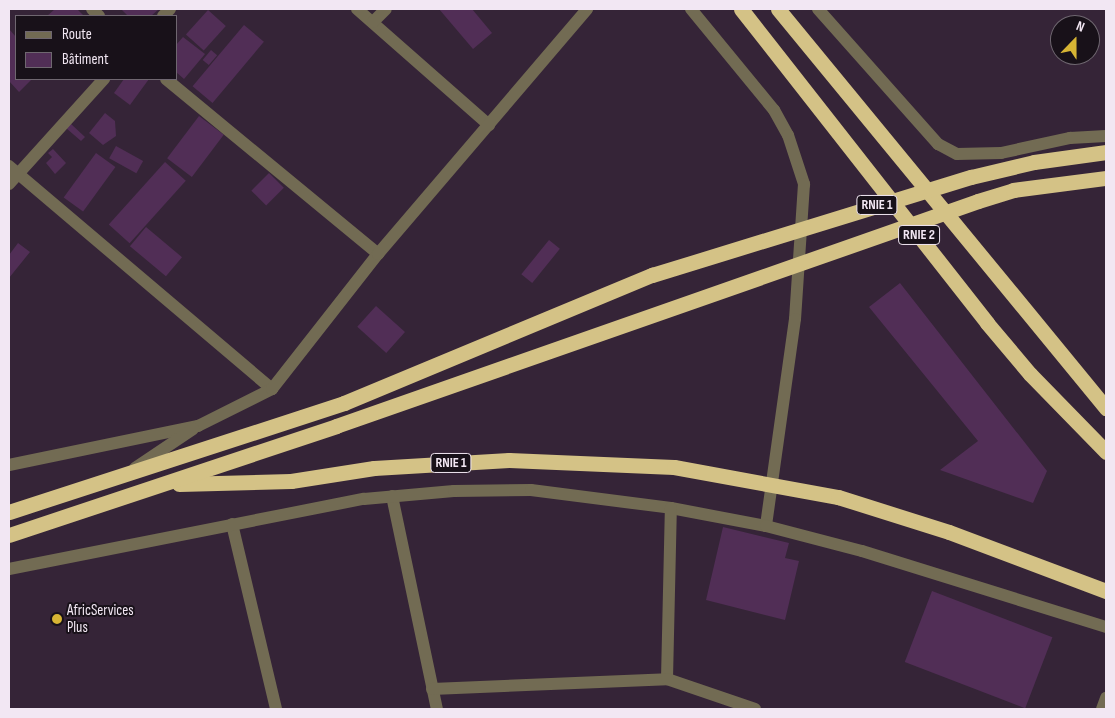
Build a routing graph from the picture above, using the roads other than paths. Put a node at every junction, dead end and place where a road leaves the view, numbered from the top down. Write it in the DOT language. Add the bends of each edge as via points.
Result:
graph roads {
  1 [pos="357,9"];
  2 [pos="386,9"];
  3 [pos="587,9"];
  4 [pos="691,9"];
  5 [pos="741,9"];
  6 [pos="778,9"];
  7 [pos="818,9"];
  8 [pos="373,22"];
  9 [pos="103,80"];
  10 [pos="167,80"];
  11 [pos="489,126"];
  12 [pos="1106,136"];
  13 [pos="1106,152"];
  14 [pos="12,175"];
  15 [pos="1106,178"];
  16 [pos="378,254"];
  17 [pos="272,390"];
  18 [pos="1106,408"];
  19 [pos="198,426"];
  20 [pos="1106,452"];
  21 [pos="9,465"];
  22 [pos="134,468"];
  23 [pos="165,485"];
  24 [pos="392,496"];
  25 [pos="671,508"];
  26 [pos="9,512"];
  27 [pos="232,524"];
  28 [pos="766,526"];
  29 [pos="9,535"];
  30 [pos="9,569"];
  31 [pos="1106,591"];
  32 [pos="1106,627"];
  33 [pos="667,679"];
  34 [pos="432,689"];
  35 [pos="1106,698"];
  36 [pos="276,709"];
  37 [pos="437,709"];
  38 [pos="755,709"];
  39 [pos="1102,709"];
  1 -- 8 [label="street"];
  2 -- 8 [label="street"];
  3 -- 11 [label="street"];
  4 -- 28 [label="street" via="774,110 788,135 804,184 796,319"];
  5 -- 20 [label="highway, RNIE 2 / RNIE 2" via="987,323 1030,374"];
  6 -- 18 [label="highway, RNIE 2 / RNIE 2"];
  7 -- 12 [label="street" via="938,144 957,154 1001,153 1070,138"];
  8 -- 11 [label="street"];
  9 -- 14 [label="street"];
  10 -- 16 [label="street"];
  11 -- 16 [label="street"];
  13 -- 22 [label="highway, RNIE 1" via="979,174 652,275 344,403 226,443"];
  14 -- 17 [label="street"];
  15 -- 23 [label="highway" via="1013,190"];
  16 -- 17 [label="street"];
  17 -- 19 [label="street"];
  19 -- 21 [label="street"];
  19 -- 22 [label="street"];
  22 -- 26 [label="highway, RNIE 1"];
  23 -- 29 [label="highway, RNIE 1"];
  23 -- 31 [label="highway, RNIE 1" via="291,481 374,468 509,460 627,463 794,486 950,532"];
  24 -- 25 [label="street" via="454,490 531,490"];
  24 -- 27 [label="street"];
  24 -- 34 [label="street"];
  25 -- 28 [label="street"];
  25 -- 33 [label="street"];
  27 -- 30 [label="street"];
  27 -- 36 [label="street"];
  28 -- 32 [label="street" via="862,551"];
  33 -- 34 [label="street"];
  33 -- 38 [label="street"];
  34 -- 37 [label="street"];
  35 -- 39 [label="street"];
}
